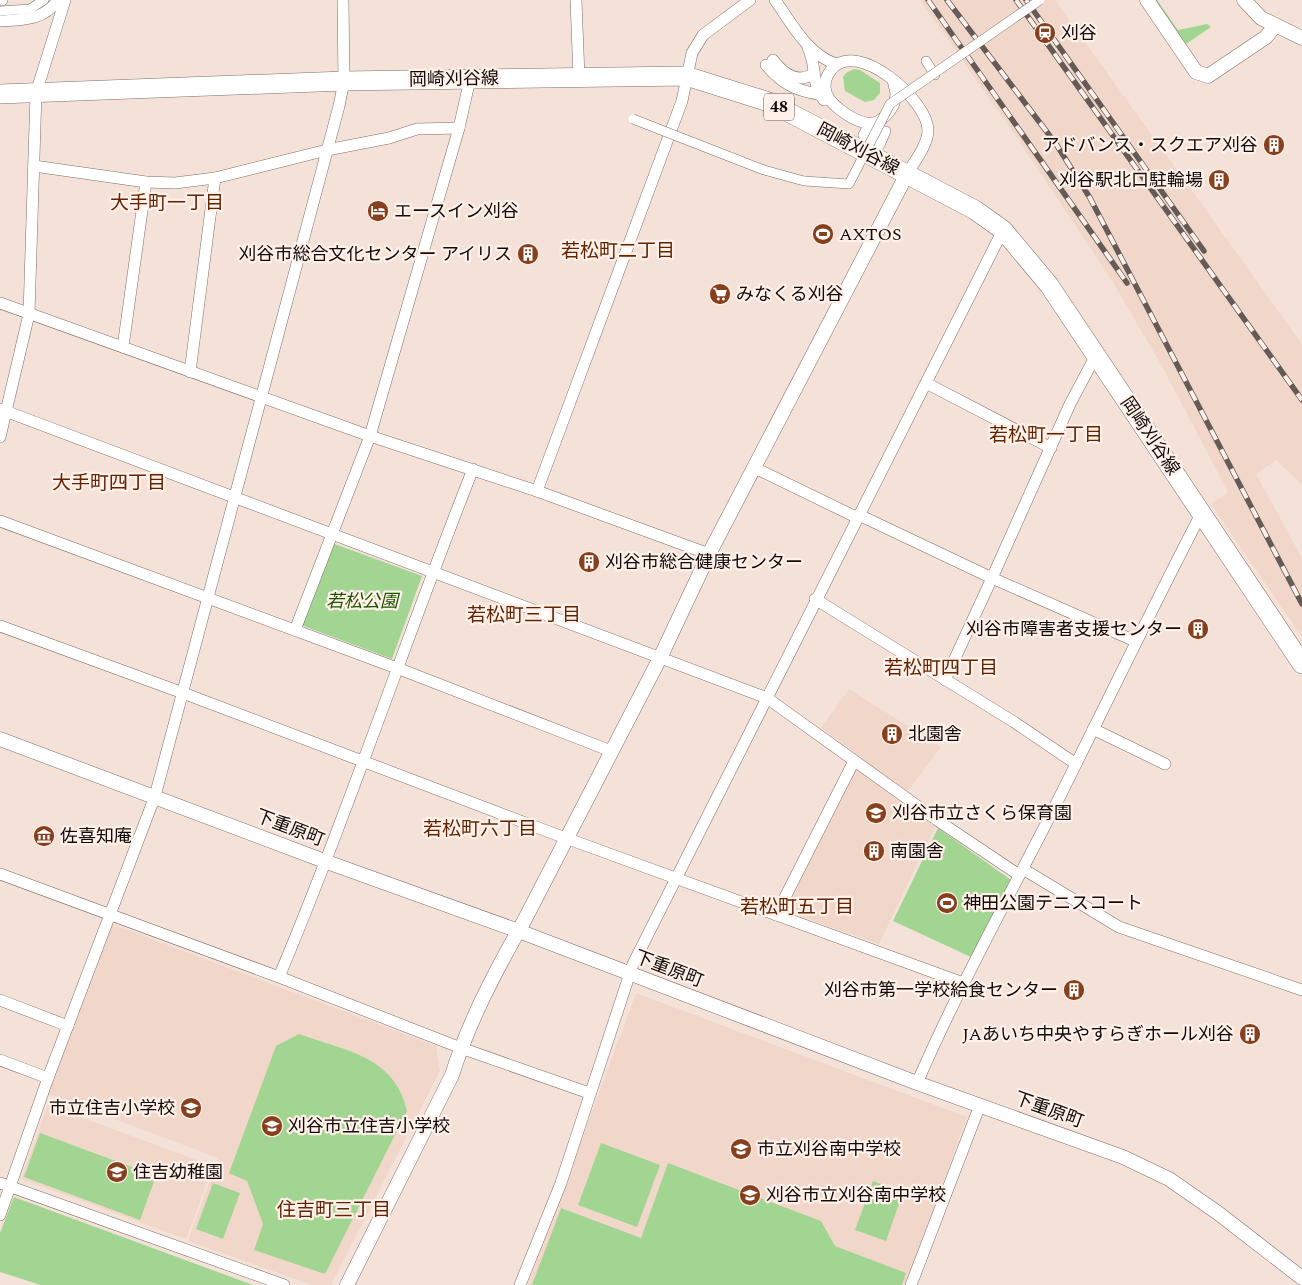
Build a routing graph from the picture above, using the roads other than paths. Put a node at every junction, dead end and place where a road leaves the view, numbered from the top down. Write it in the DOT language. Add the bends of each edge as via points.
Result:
graph roads {
  1 [pos="44,0"];
  2 [pos="58,0"];
  3 [pos="64,0"];
  4 [pos="343,0"];
  5 [pos="576,0"];
  6 [pos="750,0"];
  7 [pos="775,0"];
  8 [pos="1040,0"];
  9 [pos="1147,0"];
  10 [pos="1244,0"];
  11 [pos="0,11"];
  12 [pos="0,21"];
  13 [pos="1275,26"];
  14 [pos="1302,38"];
  15 [pos="804,40"];
  16 [pos="926,61"];
  17 [pos="836,64"];
  18 [pos="814,72"];
  19 [pos="935,75"];
  20 [pos="686,76"];
  21 [pos="579,77"];
  22 [pos="470,79"];
  23 [pos="893,80"];
  24 [pos="344,82"];
  25 [pos="36,93"];
  26 [pos="0,94"];
  27 [pos="819,94"];
  28 [pos="836,108"];
  29 [pos="633,119"];
  30 [pos="459,128"];
  31 [pos="327,150"];
  32 [pos="34,166"];
  33 [pos="907,174"];
  34 [pos="215,178"];
  35 [pos="146,182"];
  36 [pos="1003,230"];
  37 [pos="0,303"];
  38 [pos="29,314"];
  39 [pos="123,347"];
  40 [pos="1096,355"];
  41 [pos="190,372"];
  42 [pos="926,383"];
  43 [pos="262,397"];
  44 [pos="3,410"];
  45 [pos="370,436"];
  46 [pos="0,437"];
  47 [pos="1051,448"];
  48 [pos="755,468"];
  49 [pos="473,469"];
  50 [pos="537,491"];
  51 [pos="235,498"];
  52 [pos="1202,512"];
  53 [pos="858,516"];
  54 [pos="0,521"];
  55 [pos="331,533"];
  56 [pos="709,554"];
  57 [pos="433,571"];
  58 [pos="992,578"];
  59 [pos="208,598"];
  60 [pos="815,599"];
  61 [pos="0,626"];
  62 [pos="295,630"];
  63 [pos="1135,641"];
  64 [pos="660,658"];
  65 [pos="1302,664"];
  66 [pos="397,668"];
  67 [pos="944,680"];
  68 [pos="183,693"];
  69 [pos="767,698"];
  70 [pos="1093,729"];
  71 [pos="0,738"];
  72 [pos="612,751"];
  73 [pos="363,761"];
  74 [pos="854,761"];
  75 [pos="1076,764"];
  76 [pos="1165,764"];
  77 [pos="155,796"];
  78 [pos="566,838"];
  79 [pos="327,862"];
  80 [pos="1021,872"];
  81 [pos="0,874"];
  82 [pos="675,878"];
  83 [pos="110,915"];
  84 [pos="776,915"];
  85 [pos="518,931"];
  86 [pos="630,974"];
  87 [pos="279,977"];
  88 [pos="962,983"];
  89 [pos="1302,990"];
  90 [pos="0,1000"];
  91 [pos="68,1026"];
  92 [pos="460,1048"];
  93 [pos="0,1060"];
  94 [pos="48,1078"];
  95 [pos="917,1083"];
  96 [pos="589,1094"];
  97 [pos="980,1106"];
  98 [pos="5,1185"];
  99 [pos="0,1215"];
  100 [pos="1302,1278"];
  101 [pos="284,1285"];
  102 [pos="347,1285"];
  103 [pos="520,1285"];
  104 [pos="911,1285"];
  1 -- 11 [label="street" via="30,9"];
  2 -- 12 [label="street" via="46,14 30,19"];
  3 -- 25 [label="street"];
  4 -- 24 [label="street"];
  5 -- 21 [label="street"];
  6 -- 20 [label="street" via="703,35 692,53"];
  7 -- 15 [label="street"];
  8 -- 19 [label="street, bridge"];
  9 -- 13 [label="street" via="1196,72 1208,76 1266,37"];
  10 -- 13 [label="street" via="1260,18"];
  13 -- 14 [label="street"];
  15 -- 17 [label="street" via="818,56"];
  15 -- 18 [label="street" via="813,57"];
  16 -- 19 [label="street"];
  17 -- 23 [label="street" via="853,60 864,62"];
  17 -- 28 [label="street" via="826,79 825,89"];
  18 -- 27 [label="street"];
  18 -- 27 [label="street" via="795,78 769,63 777,78 788,86"];
  19 -- 29 [label="street, bridge" via="890,104 849,184 804,181 764,170"];
  20 -- 21 [label="main road, 岡崎刈谷線 / 48"];
  20 -- 33 [label="main road, 岡崎刈谷線 / 48" via="769,102"];
  20 -- 50 [label="street" via="682,101"];
  21 -- 22 [label="main road, 岡崎刈谷線 / 48"];
  22 -- 24 [label="main road, 岡崎刈谷線 / 48"];
  22 -- 30 [label="street"];
  23 -- 28 [label="street" via="894,104 876,123 866,124"];
  23 -- 33 [label="street" via="927,119 928,133 923,147"];
  24 -- 25 [label="main road, 岡崎刈谷線 / 48"];
  24 -- 31 [label="street"];
  25 -- 26 [label="main road, 岡崎刈谷線 / 48"];
  25 -- 32 [label="street"];
  27 -- 28 [label="street"];
  30 -- 31 [label="street" via="417,129"];
  30 -- 45 [label="street"];
  31 -- 34 [label="street"];
  31 -- 43 [label="street"];
  32 -- 35 [label="street"];
  32 -- 38 [label="street"];
  33 -- 36 [label="main road, 岡崎刈谷線 / 48" via="976,210"];
  33 -- 48 [label="street"];
  34 -- 35 [label="street" via="175,183"];
  34 -- 41 [label="street"];
  35 -- 39 [label="street"];
  36 -- 40 [label="main road, 岡崎刈谷線 / 48" via="1049,285"];
  36 -- 42 [label="street"];
  37 -- 38 [label="street"];
  38 -- 39 [label="street"];
  38 -- 44 [label="street"];
  39 -- 41 [label="street"];
  40 -- 47 [label="street"];
  40 -- 52 [label="main road, 岡崎刈谷線 / 48"];
  41 -- 43 [label="street"];
  42 -- 47 [label="street"];
  42 -- 53 [label="street"];
  43 -- 45 [label="street"];
  43 -- 51 [label="street"];
  44 -- 46 [label="street"];
  44 -- 51 [label="street"];
  45 -- 49 [label="street"];
  45 -- 55 [label="street"];
  47 -- 58 [label="street"];
  48 -- 53 [label="street"];
  48 -- 56 [label="street"];
  49 -- 50 [label="street"];
  49 -- 57 [label="street"];
  50 -- 56 [label="street"];
  51 -- 55 [label="street"];
  51 -- 59 [label="street"];
  52 -- 63 [label="street"];
  52 -- 65 [label="main road, 岡崎刈谷線 / 48"];
  53 -- 58 [label="street"];
  53 -- 60 [label="street"];
  54 -- 59 [label="street"];
  55 -- 57 [label="street"];
  55 -- 62 [label="street"];
  56 -- 64 [label="street"];
  57 -- 64 [label="street"];
  57 -- 66 [label="street"];
  58 -- 63 [label="street"];
  58 -- 67 [label="street"];
  59 -- 62 [label="street"];
  59 -- 68 [label="street"];
  60 -- 67 [label="street"];
  60 -- 69 [label="street"];
  61 -- 68 [label="street"];
  62 -- 66 [label="street"];
  63 -- 70 [label="street"];
  64 -- 69 [label="street"];
  64 -- 72 [label="street"];
  66 -- 72 [label="street"];
  66 -- 73 [label="street"];
  67 -- 75 [label="street"];
  68 -- 73 [label="street"];
  68 -- 77 [label="street"];
  69 -- 74 [label="street"];
  69 -- 82 [label="street"];
  70 -- 75 [label="street"];
  70 -- 76 [label="street"];
  71 -- 77 [label="street, 下重原町"];
  72 -- 78 [label="street"];
  73 -- 78 [label="street"];
  73 -- 79 [label="street"];
  74 -- 80 [label="street"];
  74 -- 84 [label="street"];
  75 -- 80 [label="street"];
  77 -- 79 [label="street, 下重原町"];
  77 -- 83 [label="street"];
  78 -- 82 [label="street"];
  78 -- 85 [label="street"];
  79 -- 85 [label="street, 下重原町"];
  79 -- 87 [label="street"];
  80 -- 88 [label="street"];
  80 -- 89 [label="street" via="1119,927"];
  81 -- 83 [label="street"];
  82 -- 84 [label="street"];
  82 -- 86 [label="street"];
  83 -- 87 [label="street"];
  83 -- 91 [label="street"];
  84 -- 88 [label="street"];
  85 -- 86 [label="street, 下重原町"];
  85 -- 92 [label="street"];
  86 -- 95 [label="street, 下重原町"];
  86 -- 96 [label="street"];
  87 -- 92 [label="street"];
  88 -- 95 [label="street"];
  90 -- 91 [label="street"];
  91 -- 94 [label="street"];
  92 -- 96 [label="street"];
  92 -- 102 [label="street" via="452,1075"];
  93 -- 94 [label="street"];
  94 -- 98 [label="street"];
  95 -- 97 [label="street, 下重原町"];
  96 -- 103 [label="street" via="561,1183"];
  97 -- 100 [label="street, 下重原町" via="1123,1157 1169,1179"];
  97 -- 104 [label="street"];
  98 -- 99 [label="street"];
  98 -- 101 [label="street"];
}
